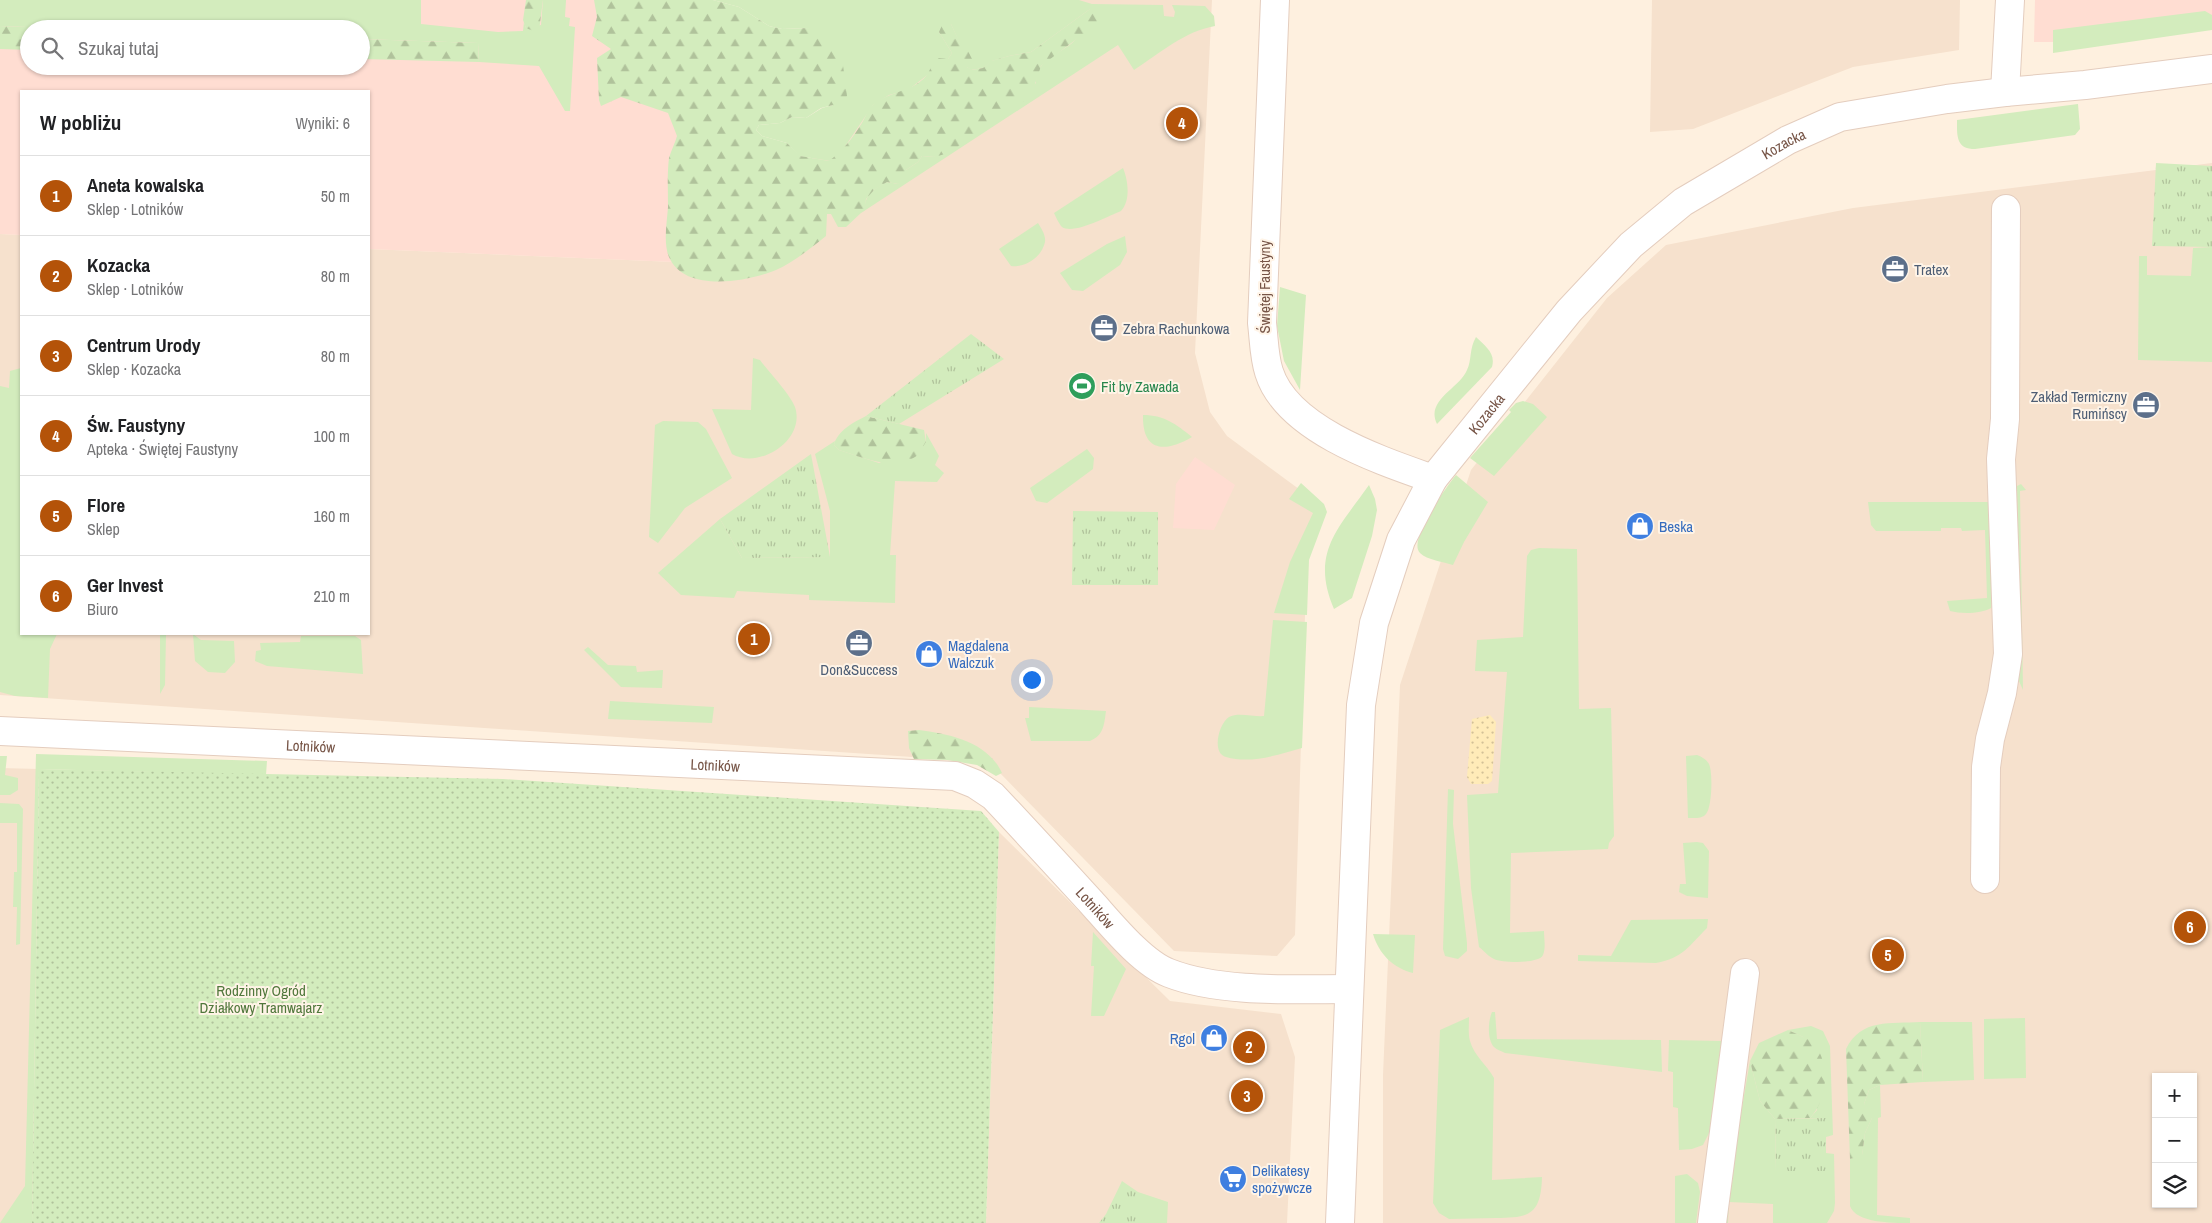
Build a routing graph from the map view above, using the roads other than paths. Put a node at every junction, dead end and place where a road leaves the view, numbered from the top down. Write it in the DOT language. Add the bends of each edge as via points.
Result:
graph roads {
  1 [pos="1275,0"];
  2 [pos="2010,0"];
  3 [pos="2212,69"];
  4 [pos="2005,92"];
  5 [pos="2006,209"];
  6 [pos="1433,479"];
  7 [pos="0,731"];
  8 [pos="1985,878"];
  9 [pos="1745,974"];
  10 [pos="1349,989"];
  11 [pos="1340,1223"];
  12 [pos="1712,1223"];
  1 -- 6 [label="street, Świętej Faustyny" via="1262,323 1269,373 1294,410 1318,429 1372,458"];
  2 -- 4 [label="street"];
  3 -- 4 [label="street, Kozacka"];
  4 -- 6 [label="street, Kozacka" via="1840,117 1788,140 1683,202 1631,245 1568,311"];
  5 -- 8 [label="street" via="2005,419 2001,459 2008,654 1986,767"];
  6 -- 10 [label="street, Kozacka" via="1401,540 1374,623 1364,676 1360,705"];
  7 -- 10 [label="street, Lotników" via="955,776 976,784 993,796 1120,933 1160,969 1211,983"];
  9 -- 12 [label="street"];
  10 -- 11 [label="street, Kozacka"];
}
